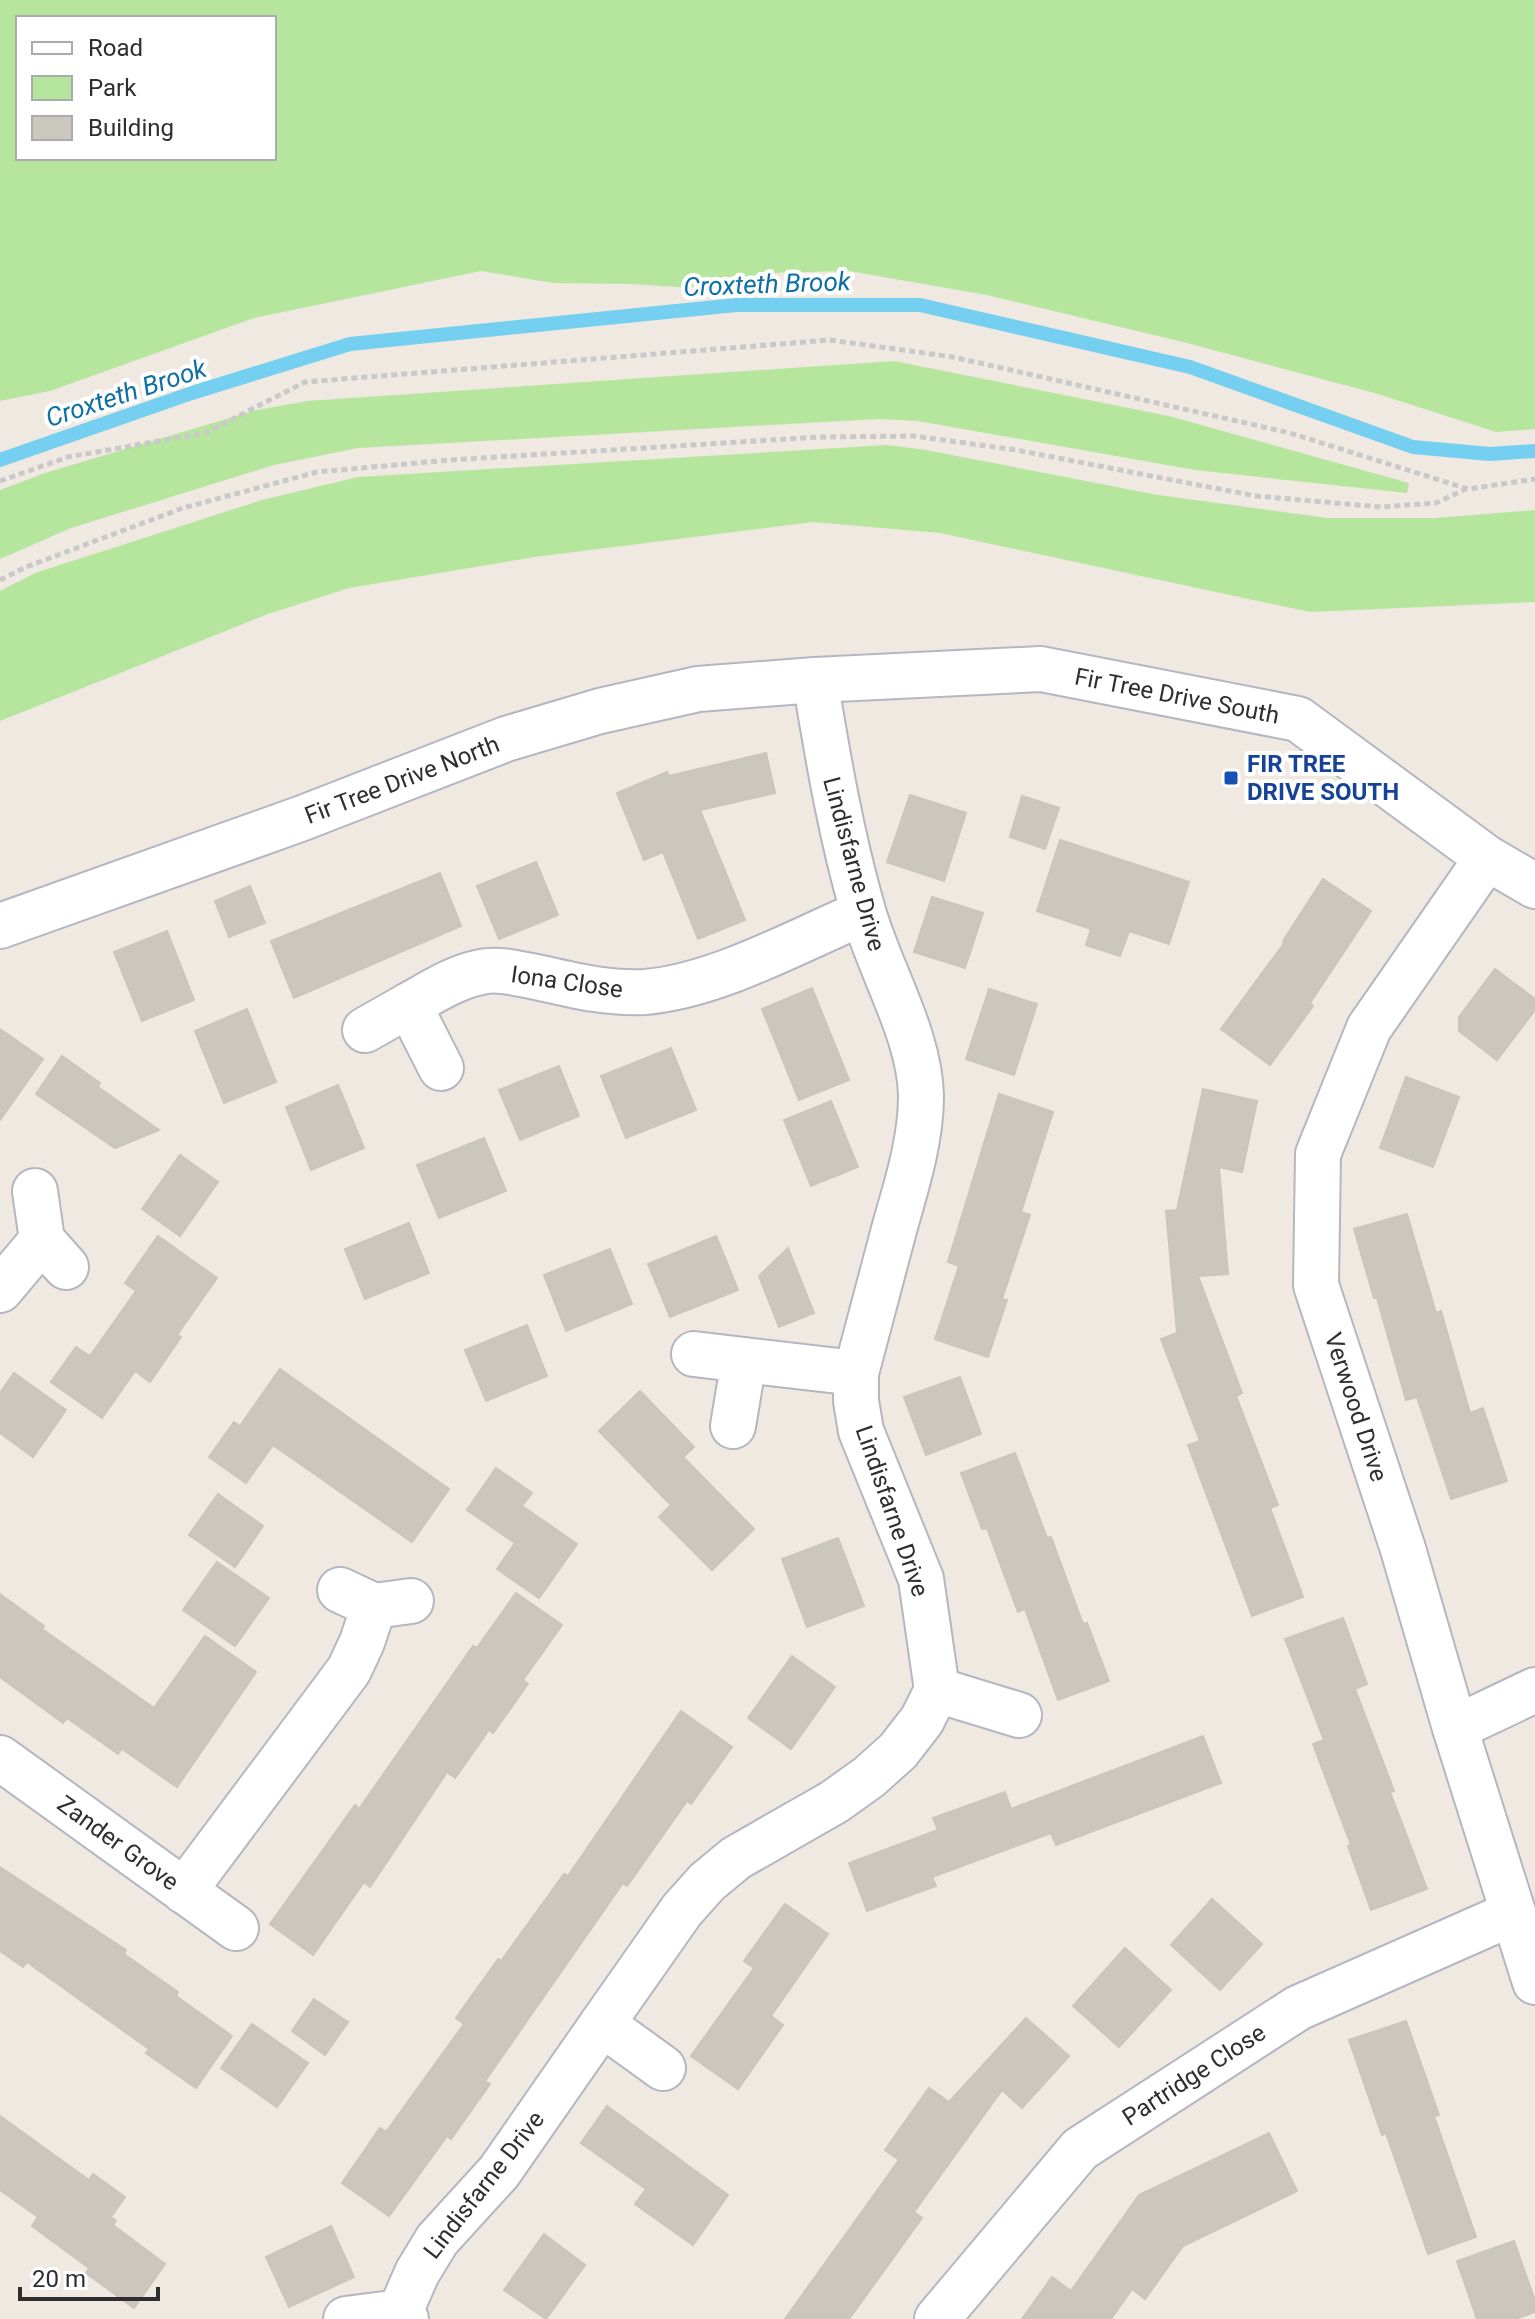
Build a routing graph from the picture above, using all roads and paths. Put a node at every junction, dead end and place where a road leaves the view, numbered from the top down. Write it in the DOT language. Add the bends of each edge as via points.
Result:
graph roads {
  1 [pos="1535,479"];
  2 [pos="0,481"];
  3 [pos="1468,489"];
  4 [pos="0,580"];
  5 [pos="815,680"];
  6 [pos="1487,858"];
  7 [pos="1535,886"];
  8 [pos="863,913"];
  9 [pos="0,926"];
  10 [pos="409,1005"];
  11 [pos="365,1030"];
  12 [pos="441,1068"];
  13 [pos="35,1191"];
  14 [pos="0,1290"];
  15 [pos="694,1354"];
  16 [pos="744,1360"];
  17 [pos="856,1373"];
  18 [pos="733,1426"];
  19 [pos="375,1599"];
  20 [pos="937,1690"];
  21 [pos="1535,1690"];
  22 [pos="1019,1715"];
  23 [pos="1455,1728"];
  24 [pos="0,1758"];
  25 [pos="184,1891"];
  26 [pos="1513,1913"];
  27 [pos="236,1928"];
  28 [pos="1535,1982"];
  29 [pos="602,2024"];
  30 [pos="663,2068"];
  31 [pos="403,2316"];
  32 [pos="346,2319"];
  33 [pos="937,2319"];
  1 -- 3 [label="path"];
  2 -- 3 [label="path" via="68,457 205,433 305,382 830,340 953,357 1274,430"];
  3 -- 4 [label="path" via="1436,503 1381,507 1256,496 914,436 820,437 317,472 183,508"];
  5 -- 6 [label="street, Fir Tree Drive South" via="1041,669 1298,719"];
  5 -- 8 [label="street, Lindisfarne Drive" via="832,789"];
  5 -- 9 [label="street, Fir Tree Drive North" via="698,689 506,739"];
  6 -- 7 [label="street, Fir Tree Drive South"];
  6 -- 23 [label="street, Verwood Drive" via="1369,1028 1318,1154 1316,1285"];
  8 -- 10 [label="street, Iona Close" via="680,988 604,992 489,970 452,980"];
  8 -- 17 [label="street, Lindisfarne Drive" via="913,1043 921,1098 913,1161"];
  10 -- 11 [label="street, Iona Close"];
  10 -- 12 [label="street"];
  13 -- 14 [label="street" via="54,1254"];
  15 -- 16 [label="street"];
  16 -- 17 [label="street"];
  16 -- 18 [label="street"];
  17 -- 20 [label="street, Lindisfarne Drive" via="861,1431 921,1579"];
  19 -- 25 [label="street" via="349,1670"];
  20 -- 22 [label="street"];
  20 -- 29 [label="street, Lindisfarne Drive" via="906,1741 869,1777 736,1858 707,1882"];
  21 -- 23 [label="street"];
  23 -- 26 [label="street, Verwood Drive"];
  24 -- 25 [label="street, Zander Grove"];
  25 -- 27 [label="street, Zander Grove"];
  26 -- 28 [label="street, Verwood Drive"];
  26 -- 33 [label="street, Partridge Close" via="1298,2008 1080,2149"];
  29 -- 30 [label="street"];
  29 -- 31 [label="street, Lindisfarne Drive" via="499,2172 437,2240 417,2273"];
  31 -- 32 [label="street, Lindisfarne Drive"];
}
